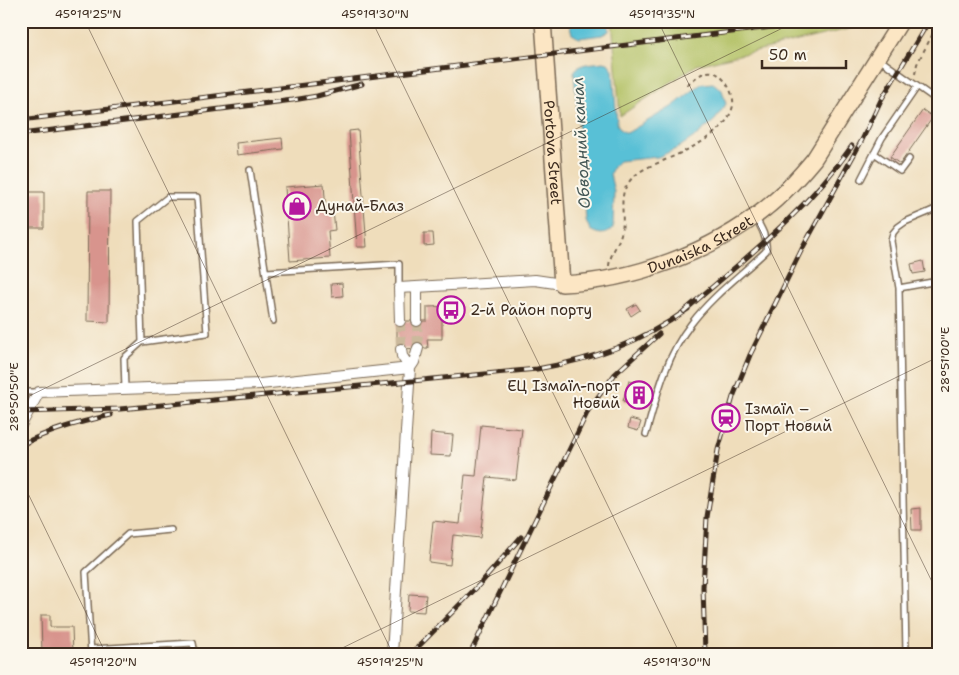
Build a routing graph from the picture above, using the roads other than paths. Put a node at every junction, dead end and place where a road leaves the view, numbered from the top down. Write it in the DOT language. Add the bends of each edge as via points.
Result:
graph roads {
  1 [pos="543,21"];
  2 [pos="901,21"];
  3 [pos="878,58"];
  4 [pos="917,87"];
  5 [pos="938,101"];
  6 [pos="874,152"];
  7 [pos="909,159"];
  8 [pos="250,170"];
  9 [pos="861,179"];
  10 [pos="938,208"];
  11 [pos="755,216"];
  12 [pos="266,272"];
  13 [pos="938,281"];
  14 [pos="562,284"];
  15 [pos="417,287"];
  16 [pos="399,288"];
  17 [pos="899,288"];
  18 [pos="273,321"];
  19 [pos="400,321"];
  20 [pos="417,321"];
  21 [pos="142,342"];
  22 [pos="418,348"];
  23 [pos="400,349"];
  24 [pos="410,368"];
  25 [pos="125,389"];
  26 [pos="21,392"];
  27 [pos="39,392"];
  28 [pos="21,425"];
  29 [pos="646,434"];
  30 [pos="170,530"];
  31 [pos="91,652"];
  32 [pos="195,654"];
  33 [pos="392,654"];
  34 [pos="906,654"];
  1 -- 14 [label="street, Portova Street"];
  2 -- 3 [label="street, Dunaiska Street"];
  3 -- 4 [label="lane"];
  3 -- 11 [label="street, Dunaiska Street" via="814,159 784,193"];
  4 -- 5 [label="lane"];
  4 -- 6 [label="lane"];
  6 -- 7 [label="lane" via="900,171"];
  6 -- 9 [label="lane"];
  8 -- 12 [label="lane"];
  10 -- 17 [label="lane" via="905,222 893,233 891,241"];
  11 -- 14 [label="street, Dunaiska Street" via="729,234 636,272"];
  11 -- 29 [label="lane" via="767,245 766,251 712,300 675,348"];
  12 -- 16 [label="lane" via="399,264"];
  12 -- 18 [label="lane"];
  13 -- 17 [label="lane"];
  14 -- 15 [label="street, Dunaiska Street" via="535,280"];
  15 -- 16 [label="street, Dunaiska Street"];
  15 -- 20 [label="street"];
  16 -- 19 [label="street"];
  17 -- 34 [label="lane"];
  21 -- 21 [label="lane" via="207,333 197,196 168,198 138,221"];
  21 -- 25 [label="lane" via="124,358"];
  22 -- 24 [label="street"];
  23 -- 24 [label="street"];
  24 -- 25 [label="street" via="260,384"];
  24 -- 33 [label="street"];
  25 -- 27 [label="street"];
  26 -- 27 [label="lane"];
  27 -- 28 [label="street"];
  30 -- 31 [label="lane" via="128,534 86,572"];
  31 -- 32 [label="lane" via="193,643"];
}
